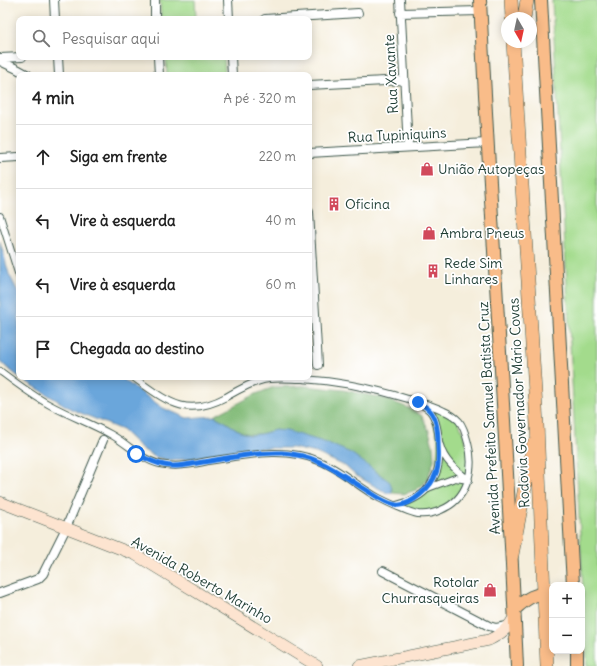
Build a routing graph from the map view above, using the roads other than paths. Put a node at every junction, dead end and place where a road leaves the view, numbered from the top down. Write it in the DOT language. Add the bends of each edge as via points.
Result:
graph roads {
  1 [pos="54,0"];
  2 [pos="155,0"];
  3 [pos="228,0"];
  4 [pos="400,0"];
  5 [pos="510,0"];
  6 [pos="527,0"];
  7 [pos="541,0"];
  8 [pos="480,5"];
  9 [pos="511,12"];
  10 [pos="525,12"];
  11 [pos="358,13"];
  12 [pos="400,13"];
  13 [pos="56,16"];
  14 [pos="156,16"];
  15 [pos="229,16"];
  16 [pos="312,16"];
  17 [pos="513,48"];
  18 [pos="519,48"];
  19 [pos="16,57"];
  20 [pos="0,58"];
  21 [pos="58,60"];
  22 [pos="158,60"];
  23 [pos="231,60"];
  24 [pos="0,61"];
  25 [pos="515,68"];
  26 [pos="23,72"];
  27 [pos="59,72"];
  28 [pos="159,72"];
  29 [pos="232,72"];
  30 [pos="404,80"];
  31 [pos="312,85"];
  32 [pos="487,143"];
  33 [pos="408,148"];
  34 [pos="312,153"];
  35 [pos="16,157"];
  36 [pos="0,158"];
  37 [pos="0,216"];
  38 [pos="16,267"];
  39 [pos="312,308"];
  40 [pos="318,365"];
  41 [pos="0,371"];
  42 [pos="137,380"];
  43 [pos="270,380"];
  44 [pos="312,380"];
  45 [pos="418,402"];
  46 [pos="537,424"];
  47 [pos="438,439"];
  48 [pos="102,440"];
  49 [pos="469,480"];
  50 [pos="428,488"];
  51 [pos="0,502"];
  52 [pos="396,505"];
  53 [pos="66,528"];
  54 [pos="512,555"];
  55 [pos="382,572"];
  56 [pos="573,582"];
  57 [pos="0,593"];
  58 [pos="548,594"];
  59 [pos="514,616"];
  60 [pos="577,654"];
  61 [pos="317,666"];
  62 [pos="359,666"];
  63 [pos="517,666"];
  64 [pos="547,666"];
  65 [pos="578,666"];
  1 -- 13 [label="street"];
  2 -- 14 [label="street"];
  3 -- 15 [label="street"];
  4 -- 12 [label="street, Rua Xavante"];
  5 -- 9 [label="highway"];
  6 -- 10 [label="highway"];
  7 -- 56 [label="main road"];
  8 -- 12 [label="street"];
  8 -- 32 [label="main road, Avenida Prefeito Samuel Batista Cruz"];
  11 -- 16 [label="street"];
  12 -- 30 [label="street, Rua Xavante"];
  17 -- 25 [label="highway, Rodovia Governador Mário Covas"];
  18 -- 25 [label="highway"];
  19 -- 20 [label="street"];
  21 -- 27 [label="street"];
  22 -- 28 [label="street"];
  23 -- 29 [label="street"];
  24 -- 26 [label="street"];
  25 -- 46 [label="highway, Rodovia Governador Mário Covas"];
  30 -- 31 [label="street"];
  30 -- 33 [label="street, Rua Xavante"];
  32 -- 33 [label="street, Rua Tupiniquins"];
  32 -- 54 [label="main road, Avenida Prefeito Samuel Batista Cruz"];
  33 -- 34 [label="street, Rua Tupiniquins"];
  35 -- 36 [label="street"];
  37 -- 38 [label="street"];
  39 -- 40 [label="street"];
  41 -- 52 [label="street" via="50,405 111,434 136,454 154,462 183,466 261,454 301,455 319,460 378,497"];
  42 -- 43 [label="street" via="165,399 179,406 192,408 206,406 244,387"];
  44 -- 45 [label="street" via="373,389"];
  45 -- 47 [label="street" via="430,411 436,424"];
  45 -- 49 [label="street" via="442,409 458,420 465,431 471,456"];
  46 -- 54 [label="highway"];
  46 -- 58 [label="highway, Rodovia Governador Mário Covas"];
  47 -- 49 [label="street" via="442,451 453,467"];
  47 -- 50 [label="street" via="436,473"];
  48 -- 53 [label="street"];
  49 -- 50 [label="street" via="455,478"];
  49 -- 52 [label="street" via="458,498 432,514 418,514"];
  50 -- 52 [label="street" via="410,502"];
  51 -- 53 [label="main road, Avenida Roberto Marinho"];
  53 -- 57 [label="street" via="47,568 38,579"];
  53 -- 61 [label="main road, Avenida Roberto Marinho" via="136,555"];
  54 -- 59 [label="main road, Avenida Prefeito Samuel Batista Cruz"];
  55 -- 59 [label="street" via="489,626 504,628"];
  58 -- 59 [label="main road" via="532,597 523,602"];
  58 -- 64 [label="highway, Rodovia Governador Mário Covas"];
  59 -- 62 [label="main road" via="505,630 489,640"];
  59 -- 63 [label="main road, Avenida Prefeito Samuel Batista Cruz"];
  60 -- 65 [label="main road"];
}
